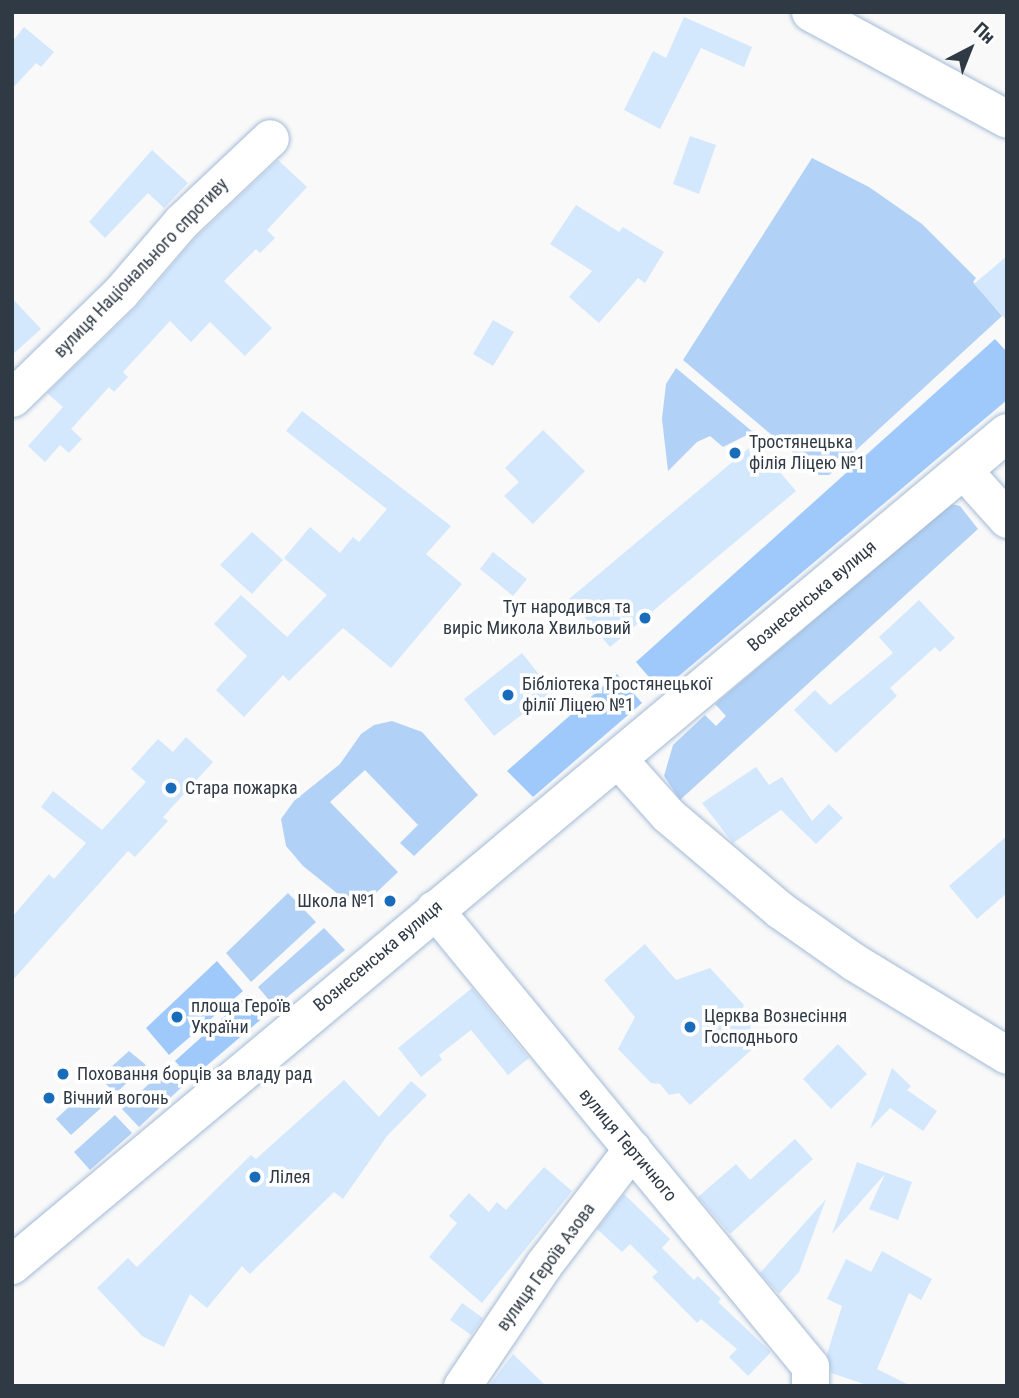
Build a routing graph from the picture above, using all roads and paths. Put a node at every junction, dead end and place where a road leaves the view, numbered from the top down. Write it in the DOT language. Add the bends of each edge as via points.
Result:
graph roads {
  1 [pos="810,12"];
  2 [pos="1007,119"];
  3 [pos="270,138"];
  4 [pos="12,398"];
  5 [pos="1007,433"];
  6 [pos="963,470"];
  7 [pos="1007,519"];
  8 [pos="617,758"];
  9 [pos="434,909"];
  10 [pos="1007,1055"];
  11 [pos="632,1149"];
  12 [pos="12,1265"];
  13 [pos="462,1386"];
  14 [pos="810,1386"];
  1 -- 2 [label="street"];
  3 -- 4 [label="street, вулиця Національного спротиву" via="181,222 120,293"];
  5 -- 6 [label="main road, Вознесенська вулиця"];
  6 -- 7 [label="street"];
  6 -- 8 [label="main road, Вознесенська вулиця"];
  8 -- 9 [label="main road, Вознесенська вулиця"];
  8 -- 10 [label="street" via="668,815 780,910 854,962"];
  9 -- 11 [label="street, вулиця Тертичного"];
  9 -- 12 [label="main road, Вознесенська вулиця"];
  11 -- 13 [label="street, вулиця Героїв Азова" via="544,1264"];
  11 -- 14 [label="street, вулиця Тертичного" via="810,1366"];
}
